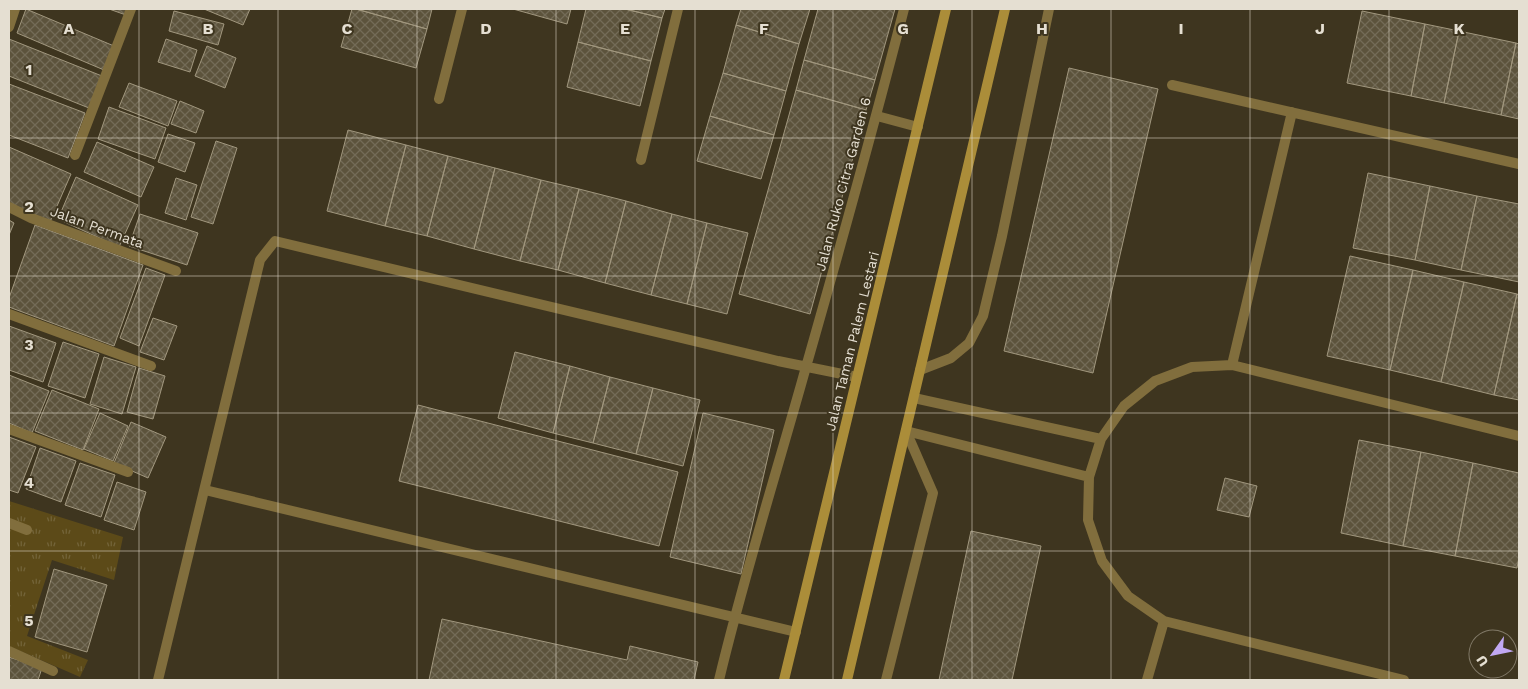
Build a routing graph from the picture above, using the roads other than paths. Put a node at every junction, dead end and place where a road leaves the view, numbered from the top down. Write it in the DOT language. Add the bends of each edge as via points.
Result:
graph roads {
  1 [pos="15,9"];
  2 [pos="131,9"];
  3 [pos="462,9"];
  4 [pos="678,9"];
  5 [pos="904,9"];
  6 [pos="946,9"];
  7 [pos="1005,9"];
  8 [pos="1049,9"];
  9 [pos="9,26"];
  10 [pos="1172,85"];
  11 [pos="439,99"];
  12 [pos="1292,112"];
  13 [pos="876,116"];
  14 [pos="918,127"];
  15 [pos="75,155"];
  16 [pos="641,160"];
  17 [pos="1519,164"];
  18 [pos="9,207"];
  19 [pos="176,271"];
  20 [pos="9,314"];
  21 [pos="1232,364"];
  22 [pos="151,366"];
  23 [pos="807,366"];
  24 [pos="920,370"];
  25 [pos="857,377"];
  26 [pos="914,398"];
  27 [pos="9,429"];
  28 [pos="906,431"];
  29 [pos="1519,436"];
  30 [pos="1100,439"];
  31 [pos="128,472"];
  32 [pos="1089,477"];
  33 [pos="205,490"];
  34 [pos="9,523"];
  35 [pos="27,530"];
  36 [pos="734,617"];
  37 [pos="1164,620"];
  38 [pos="796,632"];
  39 [pos="9,651"];
  40 [pos="53,670"];
  41 [pos="158,680"];
  42 [pos="719,680"];
  43 [pos="784,680"];
  44 [pos="847,680"];
  45 [pos="886,680"];
  46 [pos="1147,680"];
  47 [pos="1404,680"];
  1 -- 9 [label="street"];
  2 -- 15 [label="street"];
  3 -- 11 [label="street"];
  4 -- 16 [label="street"];
  5 -- 13 [label="street, Jalan Ruko Citra Garden 6"];
  6 -- 14 [label="street, Jalan Taman Palem Lestari"];
  7 -- 24 [label="street"];
  8 -- 24 [label="street" via="983,316 969,343 951,358"];
  10 -- 12 [label="street"];
  12 -- 17 [label="street"];
  12 -- 21 [label="street"];
  13 -- 14 [label="street"];
  13 -- 23 [label="street, Jalan Ruko Citra Garden 6"];
  14 -- 25 [label="street, Jalan Taman Palem Lestari"];
  18 -- 19 [label="street, Jalan Permata"];
  20 -- 22 [label="street"];
  21 -- 29 [label="street"];
  21 -- 30 [label="street" via="1192,368 1155,381 1124,406"];
  23 -- 25 [label="street"];
  23 -- 33 [label="street" via="275,241 260,260"];
  23 -- 36 [label="street, Jalan Ruko Citra Garden 6"];
  24 -- 26 [label="street"];
  25 -- 38 [label="street, Jalan Taman Palem Lestari"];
  26 -- 28 [label="street"];
  26 -- 30 [label="street"];
  27 -- 31 [label="street"];
  28 -- 32 [label="street"];
  28 -- 44 [label="street"];
  28 -- 45 [label="street" via="933,493"];
  30 -- 32 [label="street"];
  32 -- 37 [label="street" via="1088,520 1102,561 1128,596"];
  33 -- 36 [label="street"];
  33 -- 41 [label="street"];
  34 -- 35 [label="street"];
  36 -- 38 [label="street"];
  36 -- 42 [label="street, Jalan Ruko Citra Garden 6"];
  37 -- 46 [label="street"];
  37 -- 47 [label="street"];
  38 -- 43 [label="street, Jalan Taman Palem Lestari"];
  39 -- 40 [label="street"];
}
